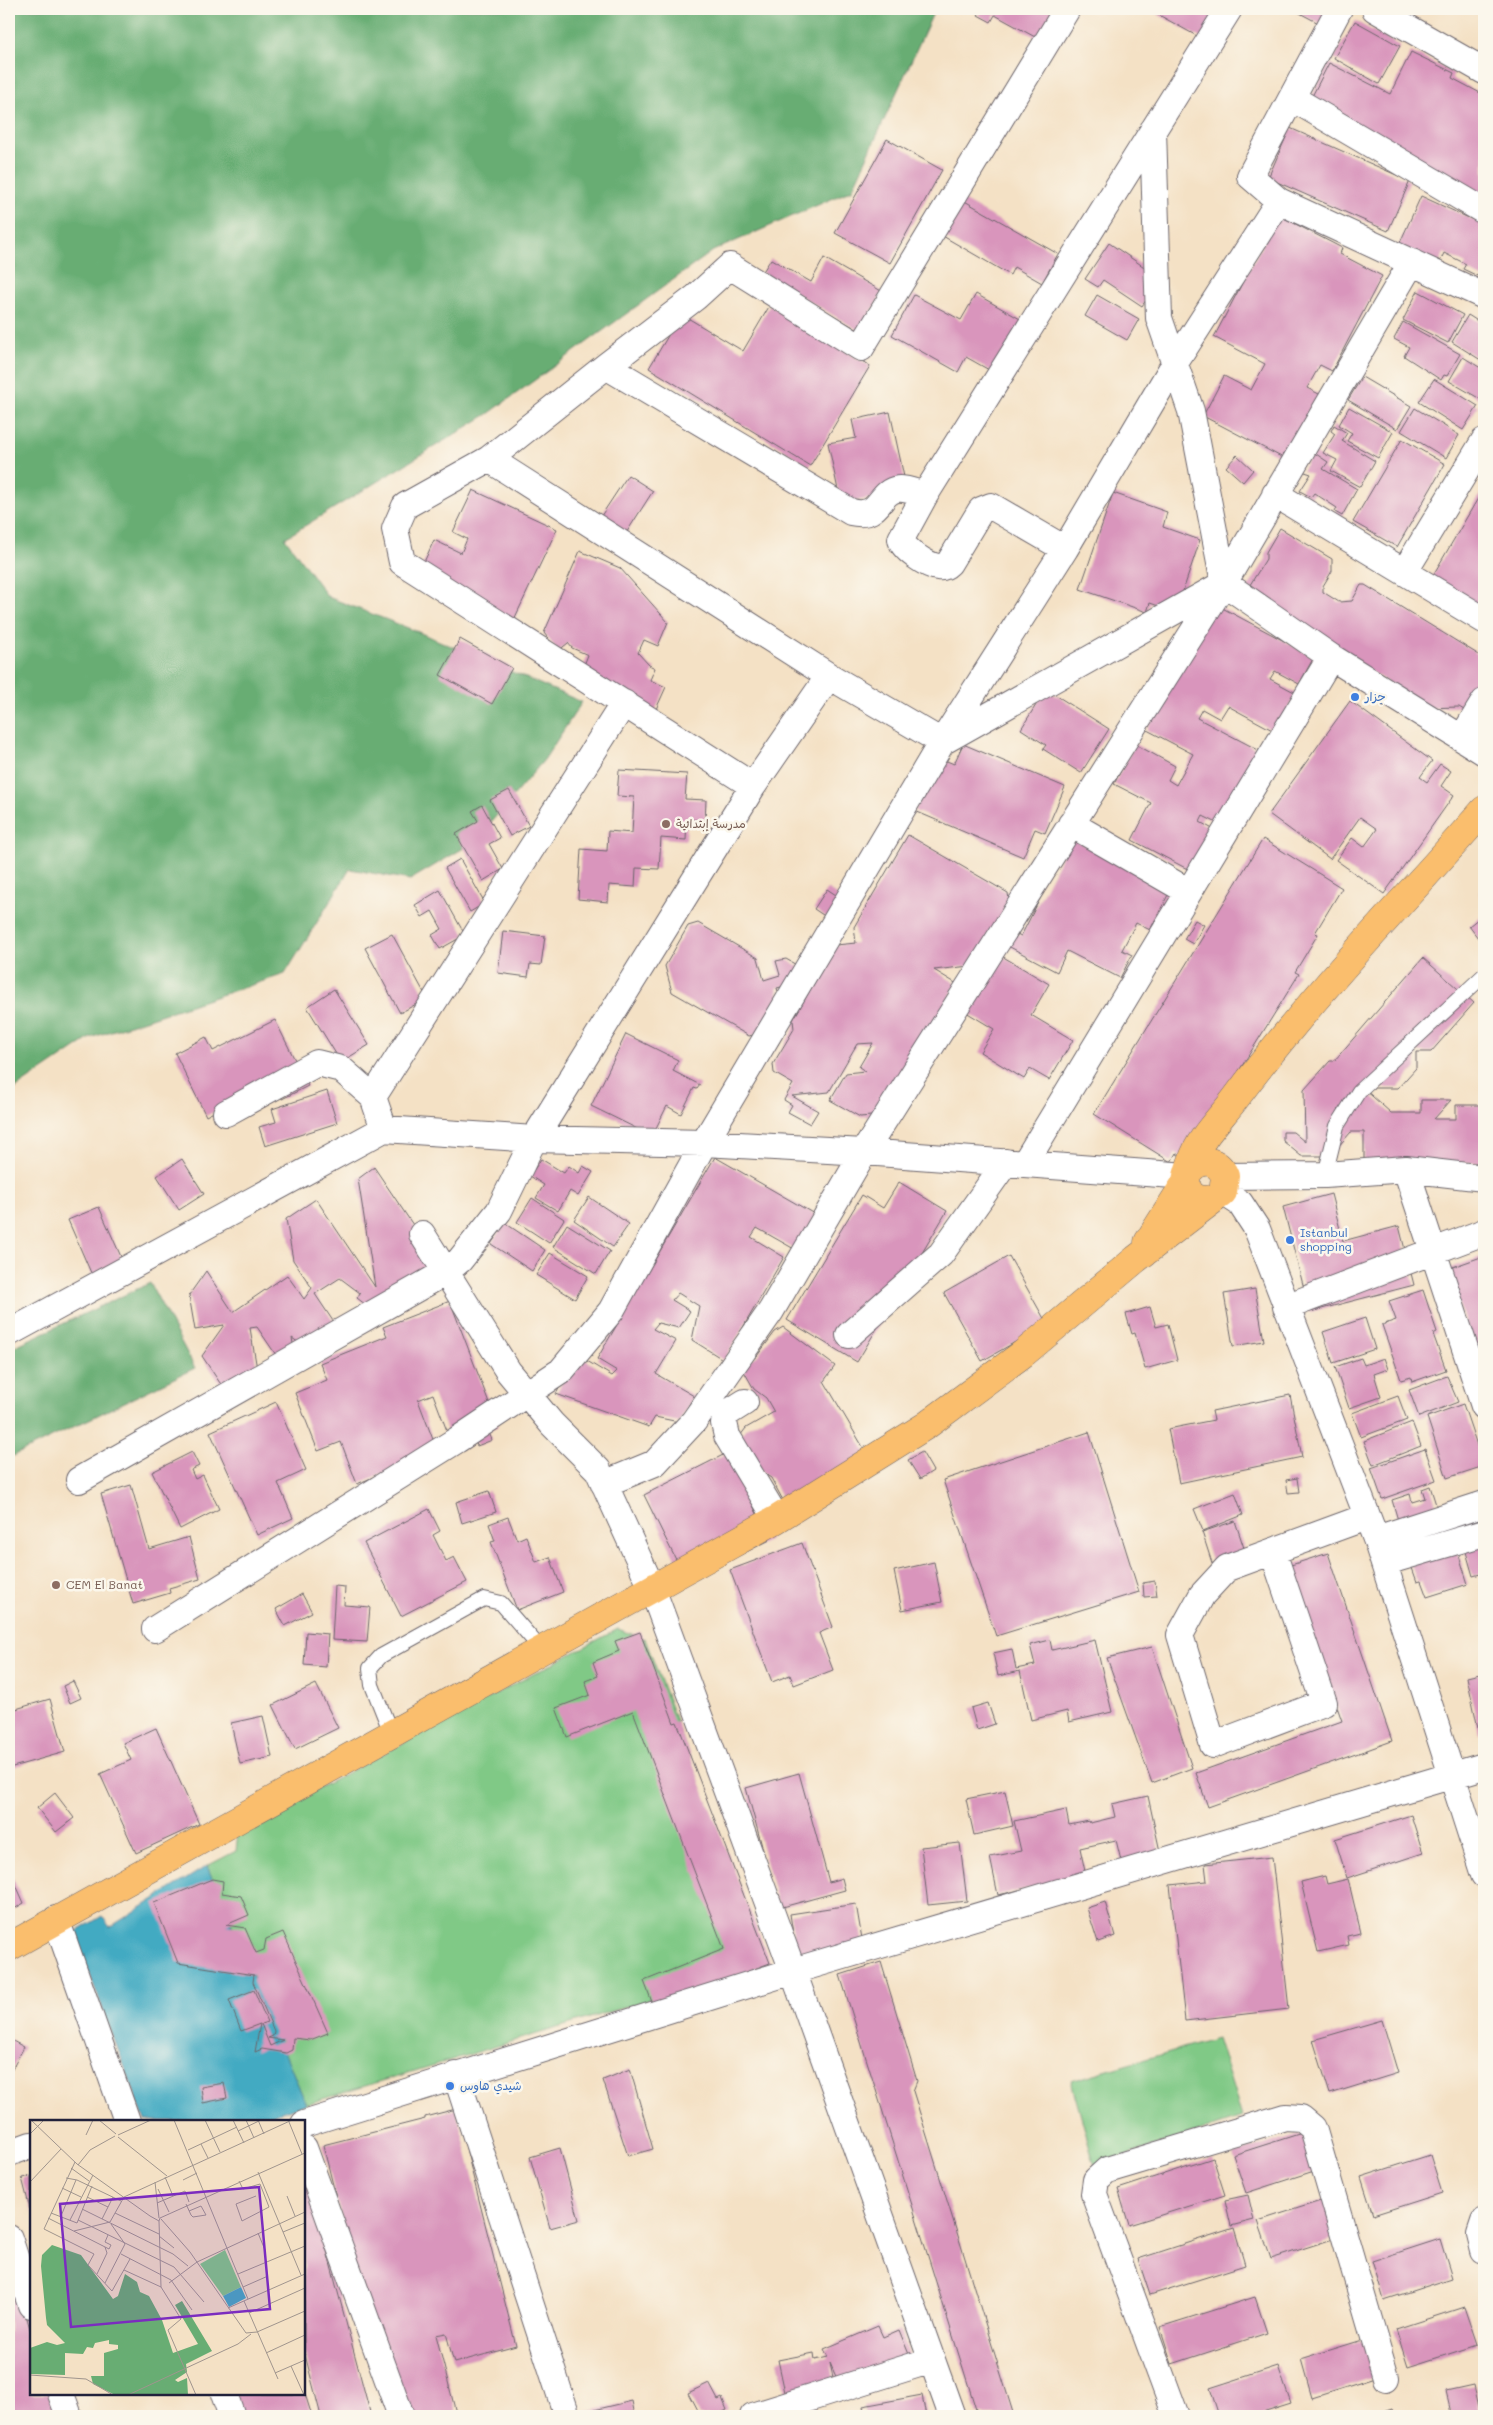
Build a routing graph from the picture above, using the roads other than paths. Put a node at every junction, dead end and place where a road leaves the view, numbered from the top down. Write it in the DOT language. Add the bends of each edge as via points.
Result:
graph roads {
  1 [pos="1067,9"];
  2 [pos="1229,9"];
  3 [pos="1339,9"];
  4 [pos="1375,9"];
  5 [pos="1484,71"];
  6 [pos="1292,98"];
  7 [pos="1153,130"];
  8 [pos="1279,201"];
  9 [pos="1484,211"];
  10 [pos="1412,262"];
  11 [pos="1484,296"];
  12 [pos="1175,363"];
  13 [pos="606,366"];
  14 [pos="1484,441"];
  15 [pos="489,459"];
  16 [pos="1276,494"];
  17 [pos="925,496"];
  18 [pos="1065,549"];
  19 [pos="1405,571"];
  20 [pos="1224,583"];
  21 [pos="1484,620"];
  22 [pos="1331,657"];
  23 [pos="829,676"];
  24 [pos="1484,702"];
  25 [pos="624,703"];
  26 [pos="1462,738"];
  27 [pos="942,742"];
  28 [pos="1484,752"];
  29 [pos="753,786"];
  30 [pos="1484,810"];
  31 [pos="1071,824"];
  32 [pos="1189,892"];
  33 [pos="1484,975"];
  34 [pos="373,1096"];
  35 [pos="1235,1099"];
  36 [pos="226,1112"];
  37 [pos="384,1129"];
  38 [pos="534,1139"];
  39 [pos="704,1144"];
  40 [pos="864,1152"];
  41 [pos="1015,1163"];
  42 [pos="1406,1169"];
  43 [pos="1325,1175"];
  44 [pos="1188,1176"];
  45 [pos="1484,1178"];
  46 [pos="1220,1183"];
  47 [pos="1484,1232"];
  48 [pos="422,1234"];
  49 [pos="1434,1250"];
  50 [pos="1136,1259"];
  51 [pos="446,1272"];
  52 [pos="1286,1307"];
  53 [pos="9,1333"];
  54 [pos="848,1335"];
  55 [pos="1477,1366"];
  56 [pos="526,1394"];
  57 [pos="745,1402"];
  58 [pos="1484,1406"];
  59 [pos="79,1480"];
  60 [pos="604,1484"];
  61 [pos="1484,1504"];
  62 [pos="777,1519"];
  63 [pos="1371,1528"];
  64 [pos="1484,1533"];
  65 [pos="1273,1552"];
  66 [pos="1384,1564"];
  67 [pos="652,1588"];
  68 [pos="155,1629"];
  69 [pos="541,1650"];
  70 [pos="391,1733"];
  71 [pos="1484,1766"];
  72 [pos="1450,1774"];
  73 [pos="1484,1875"];
  74 [pos="56,1919"];
  75 [pos="9,1947"];
  76 [pos="793,1971"];
  77 [pos="456,2075"];
  78 [pos="118,2119"];
  79 [pos="305,2124"];
  80 [pos="30,2145"];
  81 [pos="305,2151"];
  82 [pos="9,2153"];
  83 [pos="1484,2222"];
  84 [pos="9,2238"];
  85 [pos="1484,2250"];
  86 [pos="30,2302"];
  87 [pos="932,2360"];
  88 [pos="1386,2378"];
  89 [pos="61,2395"];
  90 [pos="224,2395"];
  91 [pos="69,2416"];
  92 [pos="232,2416"];
  93 [pos="401,2416"];
  94 [pos="568,2416"];
  95 [pos="753,2416"];
  96 [pos="952,2416"];
  97 [pos="1176,2416"];
  1 -- 13 [label="street" via="861,348 730,266 696,297"];
  2 -- 7 [label="street"];
  3 -- 6 [label="street"];
  4 -- 5 [label="street"];
  6 -- 8 [label="street" via="1250,176"];
  6 -- 9 [label="street"];
  7 -- 12 [label="street" via="1159,318"];
  7 -- 17 [label="street"];
  8 -- 10 [label="street"];
  8 -- 12 [label="street"];
  10 -- 11 [label="street"];
  10 -- 16 [label="street"];
  12 -- 18 [label="street"];
  12 -- 20 [label="street" via="1190,411"];
  13 -- 15 [label="street"];
  13 -- 17 [label="street" via="851,512 864,513 876,509 890,492 898,489"];
  14 -- 19 [label="street"];
  15 -- 23 [label="street"];
  15 -- 25 [label="street" via="405,506 394,529 402,562"];
  16 -- 19 [label="street"];
  16 -- 20 [label="street"];
  17 -- 18 [label="street" via="903,530 901,539 907,550 935,567 949,563 981,510 987,506 994,507"];
  18 -- 27 [label="street"];
  19 -- 21 [label="street"];
  20 -- 22 [label="street"];
  20 -- 27 [label="street"];
  20 -- 31 [label="street"];
  22 -- 26 [label="street"];
  22 -- 32 [label="street"];
  23 -- 27 [label="street"];
  23 -- 29 [label="street"];
  24 -- 26 [label="street"];
  25 -- 29 [label="street"];
  25 -- 34 [label="street"];
  26 -- 28 [label="street"];
  27 -- 39 [label="street"];
  29 -- 38 [label="street"];
  30 -- 35 [label="main road" via="1269,1053"];
  31 -- 32 [label="street"];
  31 -- 40 [label="street"];
  32 -- 41 [label="street"];
  33 -- 43 [label="lane" via="1359,1090 1337,1126"];
  34 -- 36 [label="street" via="341,1069 317,1063"];
  34 -- 37 [label="street"];
  35 -- 44 [label="main road" via="1200,1144"];
  35 -- 46 [label="main road"];
  37 -- 38 [label="street"];
  37 -- 53 [label="street"];
  38 -- 39 [label="street"];
  38 -- 51 [label="street" via="499,1210 460,1260"];
  39 -- 40 [label="street"];
  39 -- 56 [label="street" via="611,1311 561,1371"];
  40 -- 41 [label="street"];
  40 -- 60 [label="street" via="771,1311 694,1421 655,1463"];
  41 -- 44 [label="street"];
  41 -- 54 [label="street" via="941,1254"];
  42 -- 43 [label="street"];
  42 -- 45 [label="street"];
  42 -- 49 [label="street"];
  43 -- 46 [label="street"];
  44 -- 46 [label="main road" via="1192,1195 1206,1201"];
  44 -- 50 [label="main road"];
  46 -- 50 [label="main road"];
  46 -- 52 [label="street" via="1253,1219"];
  47 -- 49 [label="street"];
  48 -- 51 [label="street"];
  49 -- 52 [label="street"];
  49 -- 55 [label="street"];
  50 -- 62 [label="main road" via="1024,1353 927,1425"];
  51 -- 56 [label="street"];
  51 -- 59 [label="street"];
  52 -- 63 [label="street"];
  55 -- 58 [label="street"];
  56 -- 60 [label="street" via="598,1470"];
  56 -- 68 [label="street"];
  57 -- 62 [label="street" via="726,1414 727,1436"];
  60 -- 67 [label="street"];
  61 -- 63 [label="street"];
  62 -- 67 [label="main road"];
  63 -- 65 [label="street"];
  63 -- 66 [label="street"];
  64 -- 66 [label="street"];
  65 -- 65 [label="street" via="1227,1568 1202,1595 1180,1635 1213,1745 1324,1703"];
  66 -- 72 [label="street"];
  67 -- 69 [label="main road"];
  67 -- 76 [label="street"];
  69 -- 70 [label="main road"];
  69 -- 70 [label="lane" via="502,1603 484,1599 382,1656 370,1668 372,1685"];
  70 -- 74 [label="main road"];
  71 -- 72 [label="street"];
  72 -- 73 [label="street"];
  72 -- 76 [label="street"];
  74 -- 75 [label="main road"];
  74 -- 78 [label="street"];
  76 -- 77 [label="street"];
  76 -- 87 [label="street"];
  77 -- 79 [label="street"];
  77 -- 94 [label="street"];
  80 -- 82 [label="street"];
  81 -- 93 [label="street"];
  83 -- 85 [label="street" via="1480,2234"];
  84 -- 86 [label="street"];
  87 -- 95 [label="street"];
  87 -- 96 [label="street"];
  88 -- 97 [label="street" via="1313,2128 1301,2118 1284,2117 1107,2170 1096,2180 1094,2194"];
  89 -- 91 [label="street"];
  90 -- 92 [label="street"];
}
